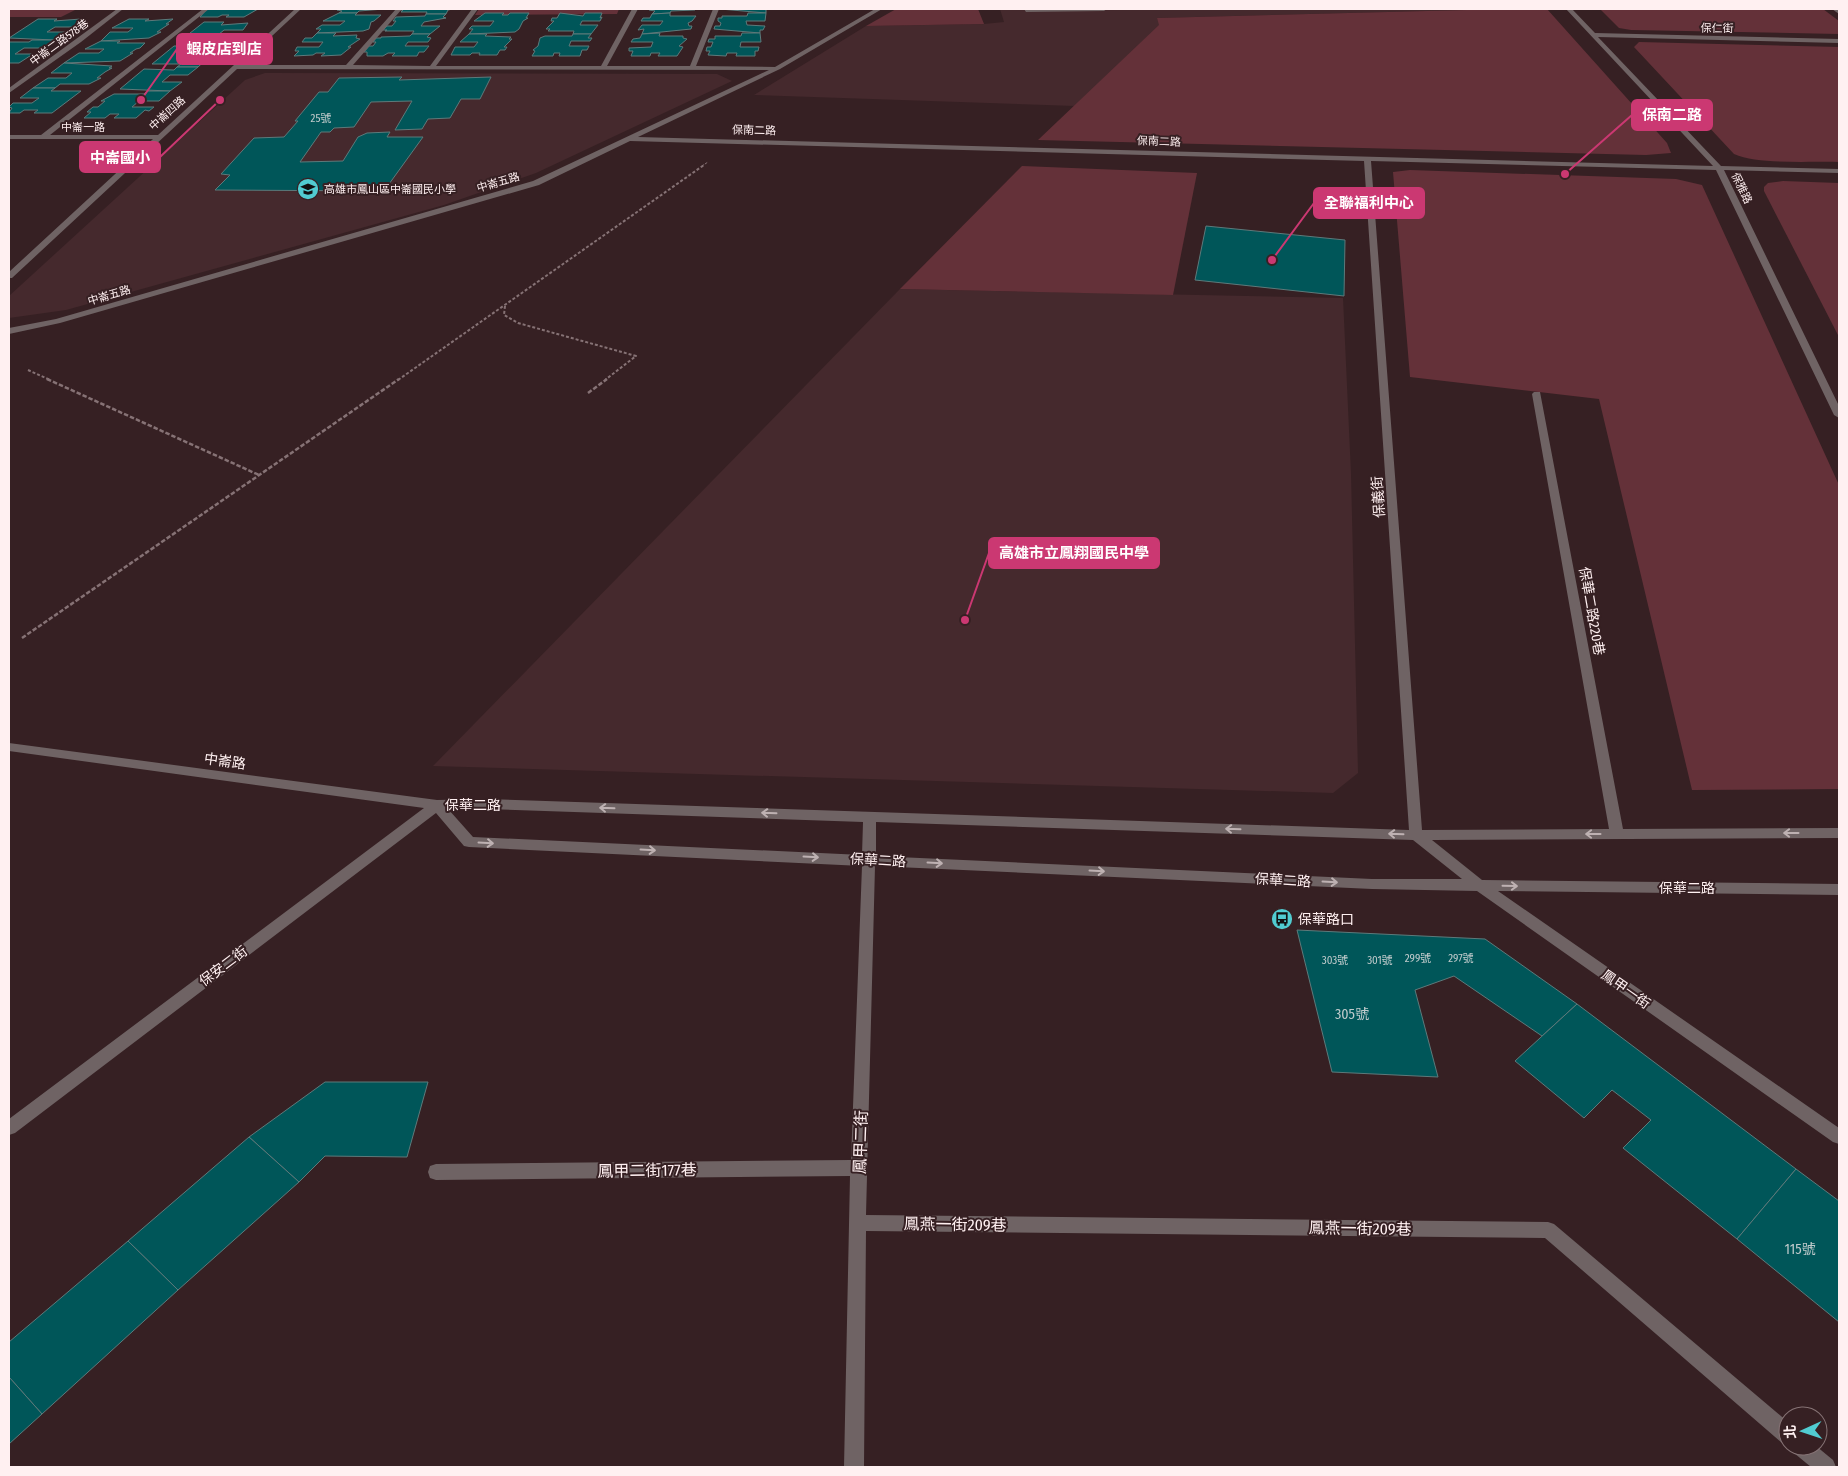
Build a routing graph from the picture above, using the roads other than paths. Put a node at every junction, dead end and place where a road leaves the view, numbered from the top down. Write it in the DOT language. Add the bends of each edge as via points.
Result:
graph roads {
  1 [pos="120,9"];
  2 [pos="206,9"];
  3 [pos="298,9"];
  4 [pos="399,9"];
  5 [pos="475,9"];
  6 [pos="634,9"];
  7 [pos="716,9"];
  8 [pos="880,9"];
  9 [pos="1104,9"];
  10 [pos="1569,9"];
  11 [pos="1836,9"];
  12 [pos="1026,10"];
  13 [pos="1839,12"];
  14 [pos="1594,35"];
  15 [pos="1839,41"];
  16 [pos="349,66"];
  17 [pos="235,67"];
  18 [pos="432,67"];
  19 [pos="603,67"];
  20 [pos="692,68"];
  21 [pos="778,68"];
  22 [pos="9,91"];
  23 [pos="43,137"];
  24 [pos="157,137"];
  25 [pos="10,138"];
  26 [pos="628,139"];
  27 [pos="1367,158"];
  28 [pos="1719,168"];
  29 [pos="1839,171"];
  30 [pos="9,276"];
  31 [pos="9,331"];
  32 [pos="1538,394"];
  33 [pos="1839,416"];
  34 [pos="9,747"];
  35 [pos="437,805"];
  36 [pos="870,816"];
  37 [pos="1839,833"];
  38 [pos="1617,834"];
  39 [pos="1416,835"];
  40 [pos="869,860"];
  41 [pos="1478,885"];
  42 [pos="1839,890"];
  43 [pos="9,1128"];
  44 [pos="1839,1137"];
  45 [pos="859,1168"];
  46 [pos="436,1172"];
  47 [pos="857,1223"];
  48 [pos="1778,1426"];
  49 [pos="1813,1456"];
  50 [pos="854,1467"];
  51 [pos="1826,1467"];
  1 -- 22 [label="street, 中崙二路578巷"];
  2 -- 23 [label="street"];
  3 -- 17 [label="street, 中崙四路"];
  4 -- 16 [label="street"];
  5 -- 18 [label="street"];
  6 -- 19 [label="street"];
  7 -- 20 [label="street"];
  8 -- 21 [label="street, 中崙五路"];
  9 -- 12 [label="street"];
  10 -- 14 [label="street, 保雅路"];
  11 -- 13 [label="street"];
  14 -- 15 [label="street, 保仁街"];
  14 -- 28 [label="street, 保雅路"];
  16 -- 17 [label="street"];
  16 -- 18 [label="street"];
  17 -- 24 [label="street, 中崙四路"];
  18 -- 19 [label="street"];
  19 -- 20 [label="street"];
  20 -- 21 [label="street"];
  21 -- 26 [label="street, 中崙五路"];
  23 -- 24 [label="street, 中崙一路"];
  23 -- 25 [label="street, 中崙一路"];
  24 -- 30 [label="street, 中崙四路"];
  26 -- 27 [label="street, 保南二路"];
  26 -- 31 [label="street, 中崙五路" via="536,183 76,316"];
  27 -- 28 [label="street, 保南二路"];
  27 -- 39 [label="street, 保義街"];
  28 -- 29 [label="street, 保南二路"];
  28 -- 33 [label="street, 保雅路"];
  32 -- 38 [label="street, 保華二路220巷"];
  34 -- 35 [label="street, 中崙路"];
  36 -- 35 [label="street, 保華二路, one-way"];
  35 -- 40 [label="street, 保華二路, one-way" via="469,842"];
  35 -- 43 [label="street, 保安二街"];
  39 -- 36 [label="street, 保華二路, one-way"];
  36 -- 40 [label="street, 鳳甲二街"];
  37 -- 38 [label="street, 保華二路, one-way"];
  38 -- 39 [label="street, 保華二路, one-way"];
  39 -- 41 [label="street, 鳳甲一街"];
  40 -- 41 [label="street, 保華二路, one-way" via="1372,884"];
  40 -- 45 [label="street, 鳳甲二街"];
  41 -- 42 [label="street, 保華二路, one-way"];
  41 -- 44 [label="street, 鳳甲一街"];
  45 -- 46 [label="street, 鳳甲二街177巷"];
  45 -- 47 [label="street, 鳳甲二街"];
  47 -- 48 [label="street, 鳳燕一街209巷" via="1548,1230"];
  47 -- 50 [label="street, 鳳甲二街"];
  49 -- 51 [label="street"];
}
